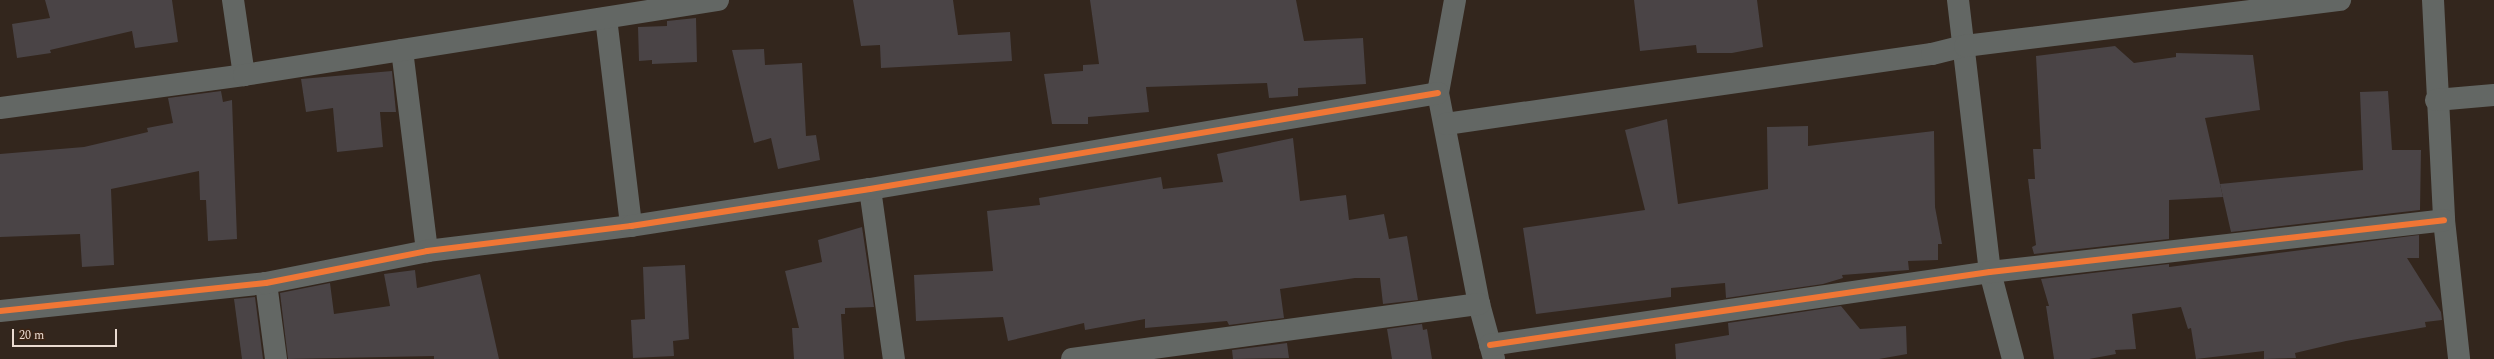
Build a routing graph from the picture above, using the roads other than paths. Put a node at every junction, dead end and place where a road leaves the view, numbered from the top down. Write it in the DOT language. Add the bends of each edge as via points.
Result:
graph roads {
  1 [pos="233,0"];
  2 [pos="718,0"];
  3 [pos="1455,0"];
  4 [pos="1958,0"];
  5 [pos="2340,0"];
  6 [pos="2433,0"];
  7 [pos="606,18"];
  8 [pos="1966,46"];
  9 [pos="402,50"];
  10 [pos="244,76"];
  11 [pos="1438,93"];
  12 [pos="2494,95"];
  13 [pos="2436,100"];
  14 [pos="0,108"];
  15 [pos="1446,124"];
  16 [pos="870,189"];
  17 [pos="2444,220"];
  18 [pos="631,226"];
  19 [pos="427,251"];
  20 [pos="1990,272"];
  21 [pos="266,283"];
  22 [pos="1479,304"];
  23 [pos="0,311"];
  24 [pos="1492,352"];
  25 [pos="276,359"];
  26 [pos="894,359"];
  27 [pos="1072,359"];
  28 [pos="2013,359"];
  29 [pos="2459,359"];
  1 -- 10 [label="street"];
  2 -- 7 [label="street"];
  3 -- 11 [label="street"];
  4 -- 8 [label="street"];
  5 -- 8 [label="street"];
  6 -- 13 [label="street"];
  7 -- 9 [label="street"];
  7 -- 18 [label="street"];
  8 -- 15 [label="street" via="1932,54"];
  8 -- 20 [label="street"];
  9 -- 10 [label="street"];
  9 -- 19 [label="street"];
  10 -- 14 [label="street"];
  11 -- 15 [label="street"];
  11 -- 16 [label="street"];
  12 -- 13 [label="street"];
  13 -- 17 [label="street"];
  15 -- 22 [label="street"];
  16 -- 18 [label="street"];
  16 -- 26 [label="street"];
  17 -- 20 [label="street"];
  17 -- 29 [label="street"];
  18 -- 19 [label="street"];
  19 -- 21 [label="street"];
  20 -- 24 [label="street"];
  20 -- 28 [label="street"];
  21 -- 23 [label="street"];
  21 -- 25 [label="street"];
  22 -- 24 [label="street"];
  22 -- 27 [label="street"];
}
